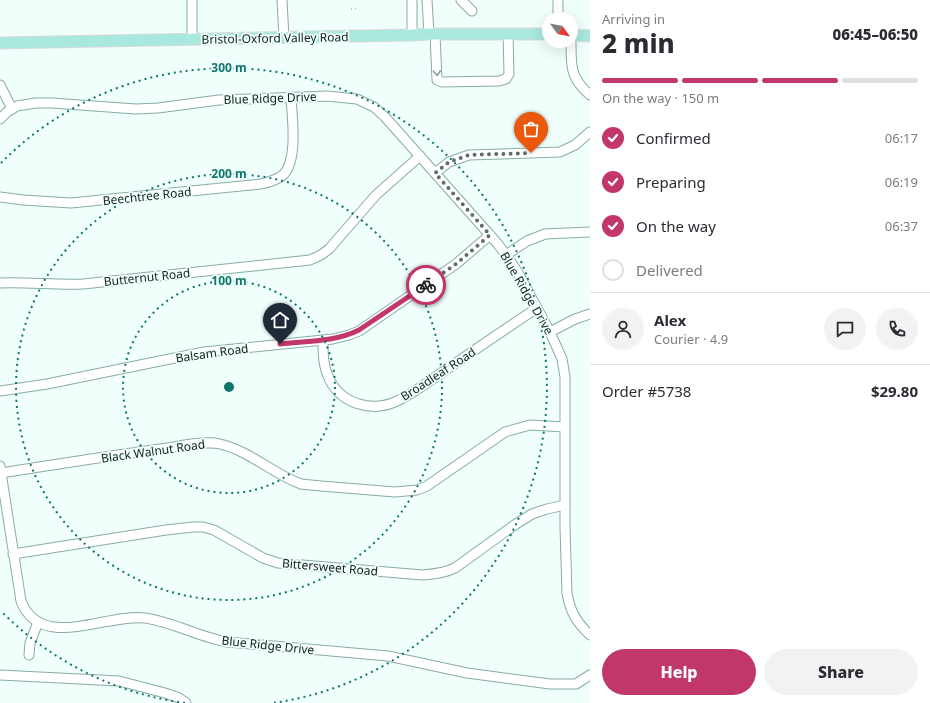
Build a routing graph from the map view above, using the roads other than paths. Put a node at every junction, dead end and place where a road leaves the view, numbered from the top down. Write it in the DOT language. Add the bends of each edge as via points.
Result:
graph roads {
  1 [pos="192,0"];
  2 [pos="282,0"];
  3 [pos="412,0"];
  4 [pos="427,0"];
  5 [pos="461,0"];
  6 [pos="558,0"];
  7 [pos="472,11"];
  8 [pos="558,12"];
  9 [pos="432,34"];
  10 [pos="508,34"];
  11 [pos="542,34"];
  12 [pos="412,35"];
  13 [pos="578,35"];
  14 [pos="590,36"];
  15 [pos="284,38"];
  16 [pos="192,40"];
  17 [pos="0,43"];
  18 [pos="571,48"];
  19 [pos="0,85"];
  20 [pos="590,95"];
  21 [pos="291,97"];
  22 [pos="12,109"];
  23 [pos="0,119"];
  24 [pos="590,132"];
  25 [pos="420,156"];
  26 [pos="435,173"];
  27 [pos="0,197"];
  28 [pos="590,232"];
  29 [pos="490,235"];
  30 [pos="506,255"];
  31 [pos="0,283"];
  32 [pos="538,308"];
  33 [pos="590,314"];
  34 [pos="550,332"];
  35 [pos="323,340"];
  36 [pos="0,391"];
  37 [pos="565,427"];
  38 [pos="0,470"];
  39 [pos="3,503"];
  40 [pos="565,505"];
  41 [pos="13,554"];
  42 [pos="38,622"];
  43 [pos="590,634"];
  44 [pos="29,655"];
  45 [pos="0,675"];
  46 [pos="590,676"];
  47 [pos="186,703"];
  1 -- 16 [label="street"];
  2 -- 15 [label="street"];
  3 -- 12 [label="street"];
  4 -- 9 [label="street"];
  5 -- 7 [label="street"];
  6 -- 8 [label="street"];
  9 -- 10 [label="main road, Bristol-Oxford Valley Road"];
  9 -- 10 [label="street, one-way" via="437,80 442,82 499,82 506,79 509,74"];
  9 -- 12 [label="main road, Bristol-Oxford Valley Road"];
  10 -- 11 [label="main road, Bristol-Oxford Valley Road"];
  12 -- 15 [label="main road, Bristol-Oxford Valley Road"];
  13 -- 14 [label="main road"];
  15 -- 16 [label="main road, Bristol-Oxford Valley Road"];
  16 -- 17 [label="main road, Bristol-Oxford Valley Road"];
  18 -- 20 [label="street" via="575,79"];
  19 -- 22 [label="street"];
  21 -- 22 [label="street, Blue Ridge Drive" via="218,100 136,109 52,103 28,104"];
  21 -- 25 [label="street, Blue Ridge Drive" via="344,97 366,102 385,117"];
  21 -- 27 [label="street, Beechtree Road" via="292,138 289,167 284,174 272,181 71,203"];
  22 -- 23 [label="street, Blue Ridge Drive"];
  24 -- 26 [label="street" via="576,145 560,152 469,155 449,162"];
  25 -- 26 [label="street, Blue Ridge Drive"];
  25 -- 31 [label="street, Butternut Road" via="376,195 329,249 310,260 83,284"];
  26 -- 29 [label="street, Blue Ridge Drive"];
  28 -- 30 [label="street" via="538,236"];
  29 -- 30 [label="street, Blue Ridge Drive"];
  29 -- 35 [label="street, Balsam Road" via="456,264 359,330 349,335"];
  30 -- 32 [label="street, Blue Ridge Drive"];
  32 -- 34 [label="street, Blue Ridge Drive"];
  32 -- 35 [label="street, Broadleaf Road" via="398,401 378,407 351,401 334,386 324,364"];
  33 -- 34 [label="street"];
  34 -- 37 [label="street, Blue Ridge Drive" via="564,367"];
  35 -- 36 [label="street, Balsam Road" via="204,352"];
  37 -- 38 [label="street, Black Walnut Road" via="530,425 505,432 427,486 410,491 302,484 250,456 214,443"];
  37 -- 40 [label="street, Blue Ridge Drive"];
  38 -- 39 [label="street"];
  39 -- 41 [label="street"];
  40 -- 41 [label="street, Bittersweet Road" via="532,514 455,568 444,573 423,575 278,563 263,558 214,530 203,527 166,530"];
  40 -- 43 [label="street, Blue Ridge Drive" via="568,600 576,621"];
  41 -- 42 [label="street" via="21,601"];
  42 -- 44 [label="street" via="30,643"];
  42 -- 46 [label="street, Blue Ridge Drive" via="60,628 143,618 227,642 388,656 467,673 550,684 576,684"];
  45 -- 47 [label="street" via="119,682 165,693"];
}
